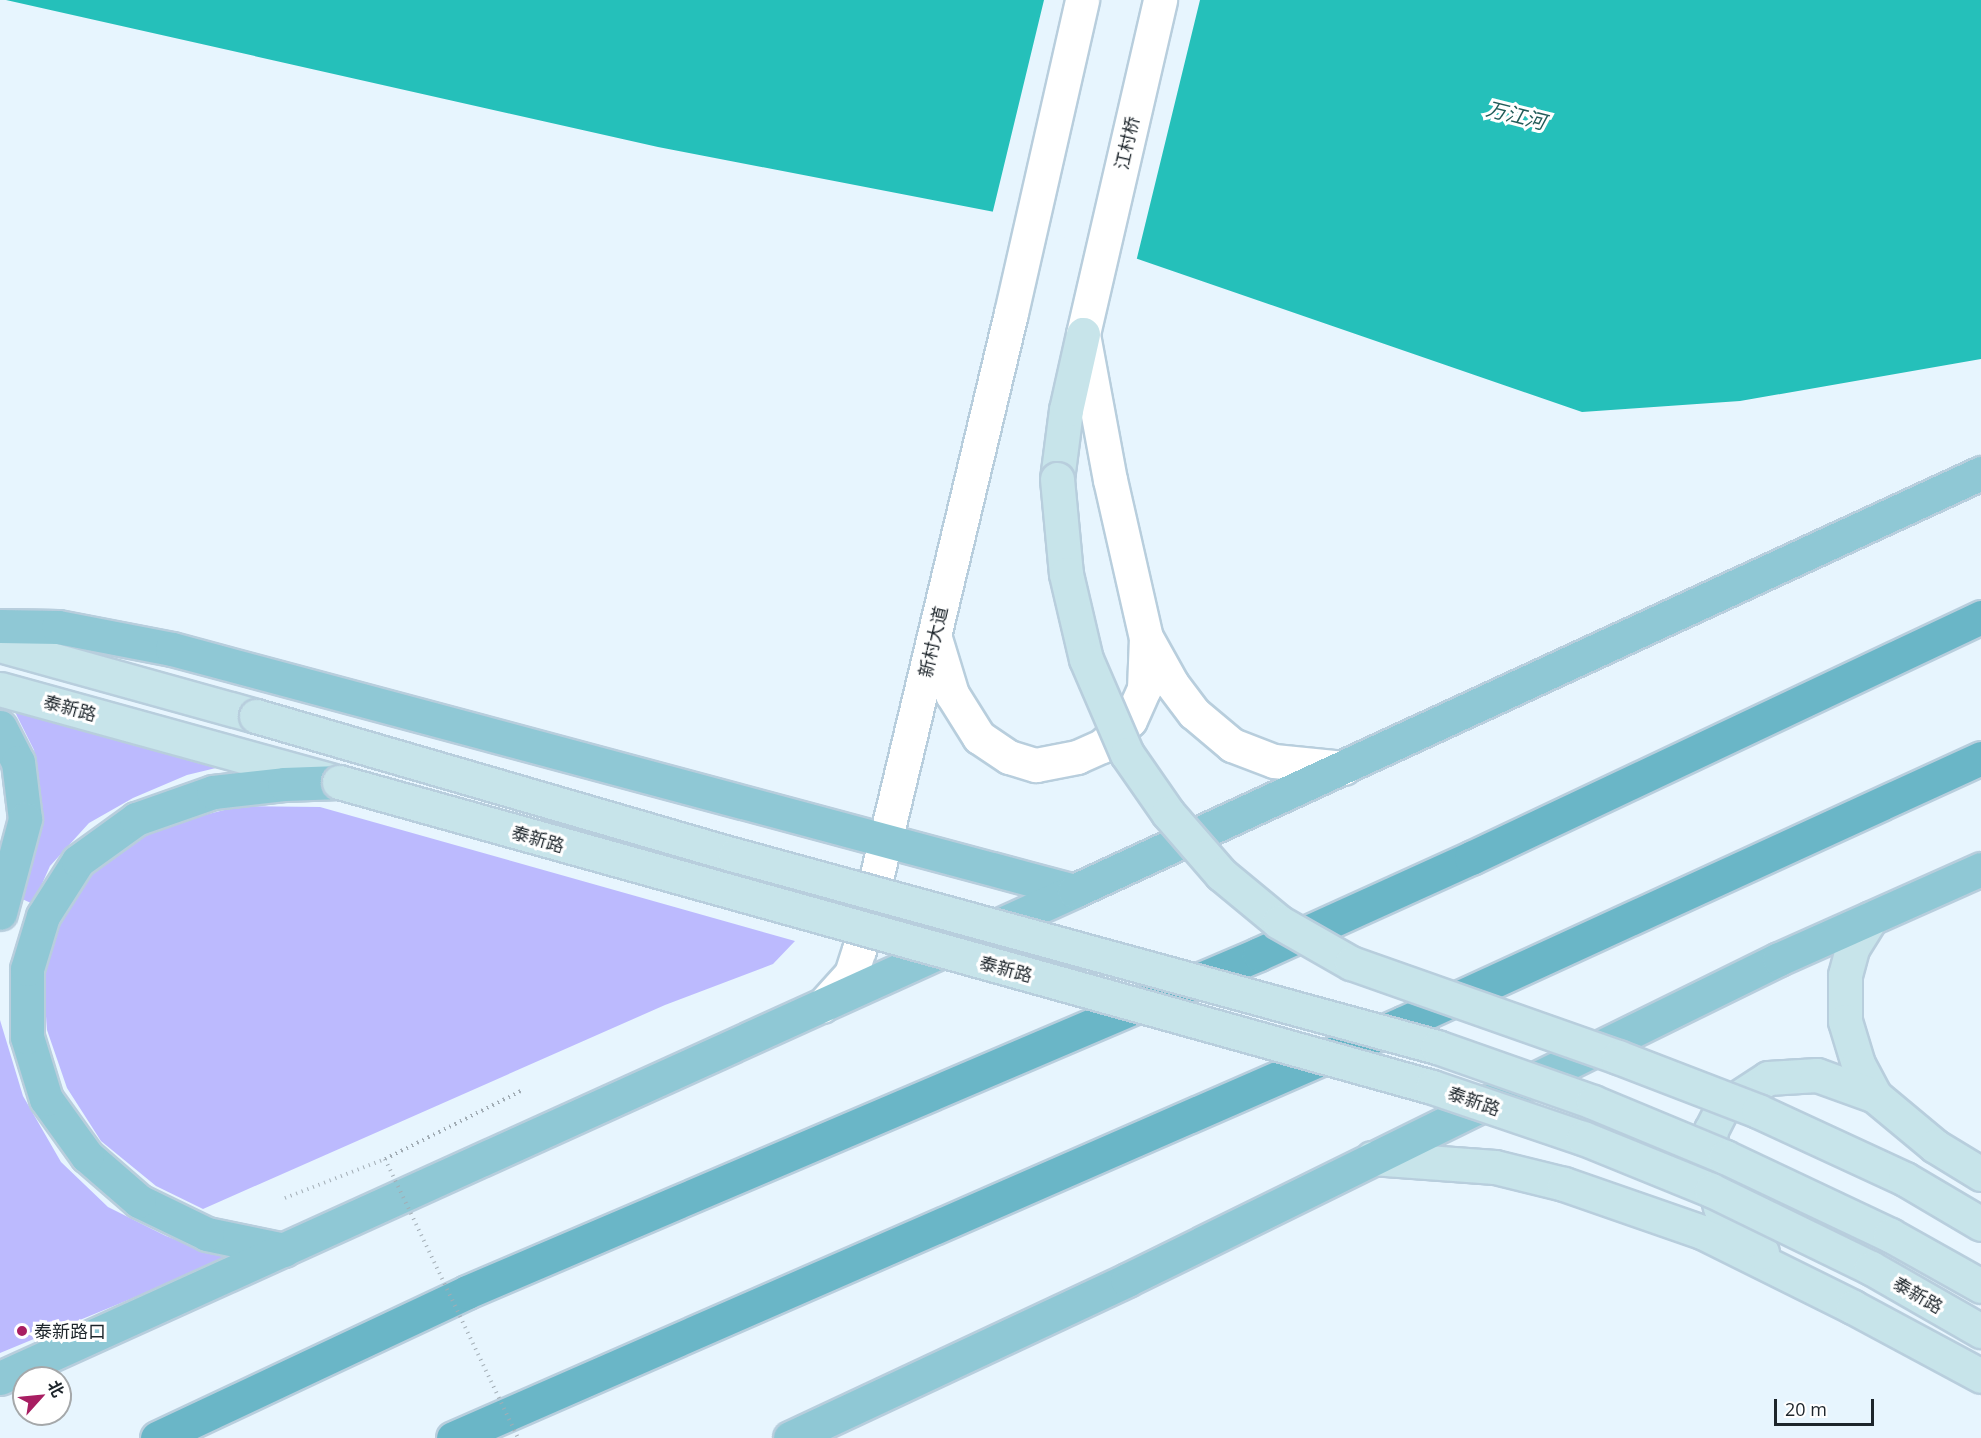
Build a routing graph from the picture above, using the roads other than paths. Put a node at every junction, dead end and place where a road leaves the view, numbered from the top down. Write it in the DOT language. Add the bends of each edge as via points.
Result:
graph roads {
  1 [pos="1082,0"];
  2 [pos="1160,0"];
  3 [pos="1083,334"];
  4 [pos="1981,473"];
  5 [pos="1981,617"];
  6 [pos="0,626"];
  7 [pos="935,636"];
  8 [pos="1146,638"];
  9 [pos="0,645"];
  10 [pos="0,689"];
  11 [pos="0,727"];
  12 [pos="1981,758"];
  13 [pos="1344,768"];
  14 [pos="251,773"];
  15 [pos="885,842"];
  16 [pos="1981,869"];
  17 [pos="1074,891"];
  18 [pos="0,914"];
  19 [pos="1871,918"];
  20 [pos="822,1006"];
  21 [pos="1875,1096"];
  22 [pos="1372,1158"];
  23 [pos="1981,1174"];
  24 [pos="1981,1224"];
  25 [pos="284,1250"];
  26 [pos="1790,1276"];
  27 [pos="1981,1286"];
  28 [pos="1981,1331"];
  29 [pos="1981,1376"];
  30 [pos="0,1378"];
  31 [pos="157,1438"];
  32 [pos="453,1438"];
  33 [pos="790,1438"];
  1 -- 7 [label="street, 新村大道"];
  2 -- 3 [label="street, 江村桥"];
  3 -- 8 [label="street" via="1110,480"];
  3 -- 24 [label="main road, bridge" via="1066,410 1057,479 1066,574 1086,659 1127,754 1168,813 1221,874 1279,922 1351,963 1758,1111 1905,1179"];
  4 -- 13 [label="main road"];
  5 -- 31 [label="highway" via="1270,949 467,1292"];
  6 -- 15 [label="main road" via="58,627 172,649"];
  7 -- 8 [label="street" via="952,694 979,737 1009,757 1035,765 1077,757 1102,746 1130,720 1144,689"];
  7 -- 15 [label="street, 新村大道"];
  8 -- 13 [label="street" via="1194,713 1232,746 1274,761"];
  9 -- 27 [label="main road, bridge" via="735,855 1437,1047 1593,1102 1725,1157 1890,1235"];
  10 -- 14 [label="main road, 泰新路"];
  11 -- 18 [label="main road" via="18,762 25,819"];
  12 -- 32 [label="highway" via="1403,1023"];
  13 -- 17 [label="main road"];
  14 -- 25 [label="main road" via="213,792 136,819 78,861 43,916 27,969 27,1037 46,1099 87,1156 139,1201 207,1234"];
  14 -- 28 [label="main road, 泰新路, bridge" via="339,782 1432,1087 1583,1138 1711,1190 1871,1268"];
  15 -- 17 [label="main road"];
  15 -- 20 [label="street, 新村大道" via="850,974"];
  16 -- 19 [label="main road"];
  17 -- 20 [label="main road"];
  19 -- 21 [label="main road" via="1852,949 1845,975 1845,1021 1858,1064"];
  19 -- 22 [label="main road"];
  20 -- 25 [label="main road"];
  21 -- 23 [label="main road" via="1935,1146"];
  21 -- 26 [label="main road" via="1817,1075 1768,1078 1722,1108 1711,1130 1709,1163 1720,1207 1746,1240"];
  22 -- 26 [label="main road" via="1495,1167 1564,1184 1701,1232"];
  22 -- 33 [label="main road" via="1127,1280"];
  25 -- 30 [label="main road"];
  26 -- 29 [label="main road"];
}
